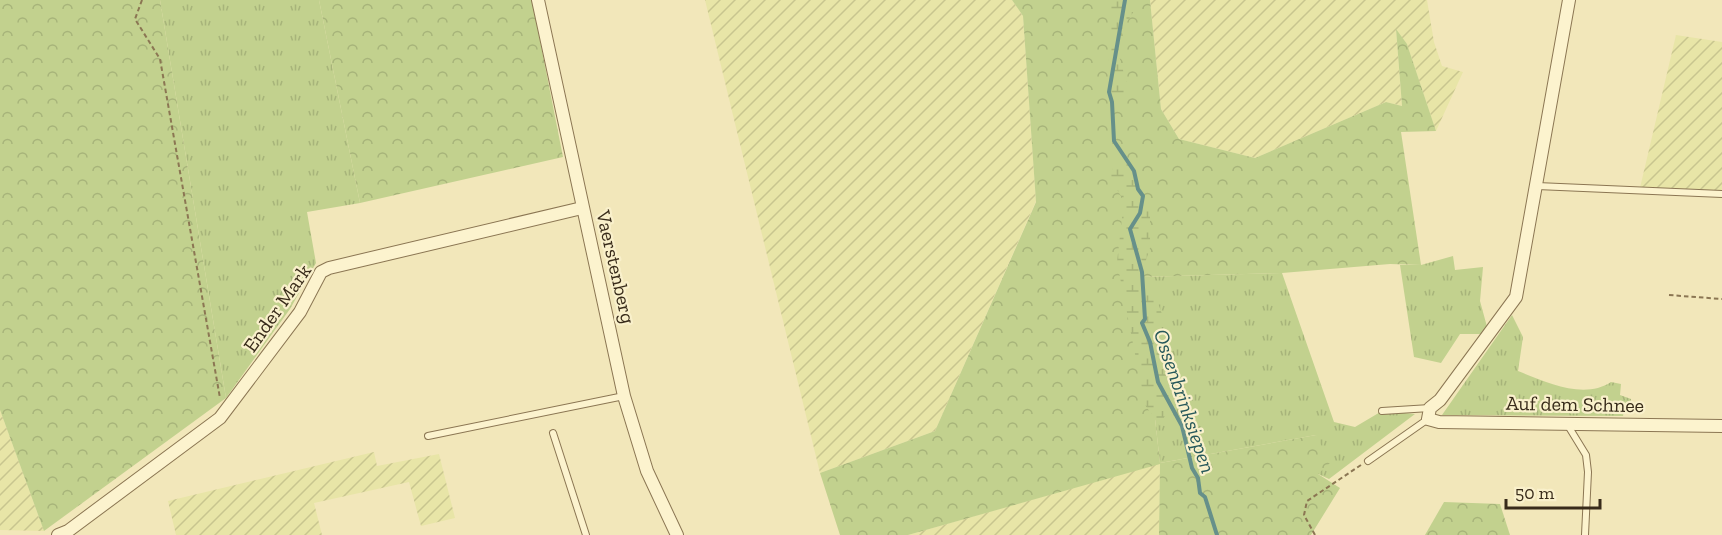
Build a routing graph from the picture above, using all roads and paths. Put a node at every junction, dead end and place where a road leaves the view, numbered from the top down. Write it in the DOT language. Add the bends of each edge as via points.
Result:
graph roads {
  1 [pos="142,0"];
  2 [pos="538,0"];
  3 [pos="1569,0"];
  4 [pos="1537,186"];
  5 [pos="1722,194"];
  6 [pos="582,208"];
  7 [pos="1669,296"];
  8 [pos="1722,299"];
  9 [pos="624,396"];
  10 [pos="1382,411"];
  11 [pos="225,412"];
  12 [pos="1429,413"];
  13 [pos="1567,424"];
  14 [pos="1722,426"];
  15 [pos="553,433"];
  16 [pos="428,436"];
  17 [pos="1368,461"];
  18 [pos="58,535"];
  19 [pos="586,535"];
  20 [pos="677,535"];
  21 [pos="1315,535"];
  22 [pos="1585,535"];
  1 -- 11 [label="path" via="135,19 160,59 217,392"];
  2 -- 6 [label="street, Vaerstenberg"];
  3 -- 4 [label="street"];
  4 -- 5 [label="lane"];
  4 -- 12 [label="street" via="1514,301"];
  6 -- 9 [label="street, Vaerstenberg"];
  6 -- 11 [label="street, Ender Mark" via="321,272 300,312"];
  7 -- 8 [label="path"];
  9 -- 16 [label="lane"];
  9 -- 20 [label="street, Vaerstenberg" via="647,471"];
  10 -- 12 [label="lane"];
  11 -- 18 [label="street, Ender Mark"];
  12 -- 13 [label="street, Auf dem Schnee" via="1433,422"];
  12 -- 17 [label="lane"];
  13 -- 14 [label="street, Auf dem Schnee"];
  13 -- 22 [label="lane" via="1586,455"];
  15 -- 19 [label="lane"];
  17 -- 21 [label="path" via="1307,501 1304,515"];
}
